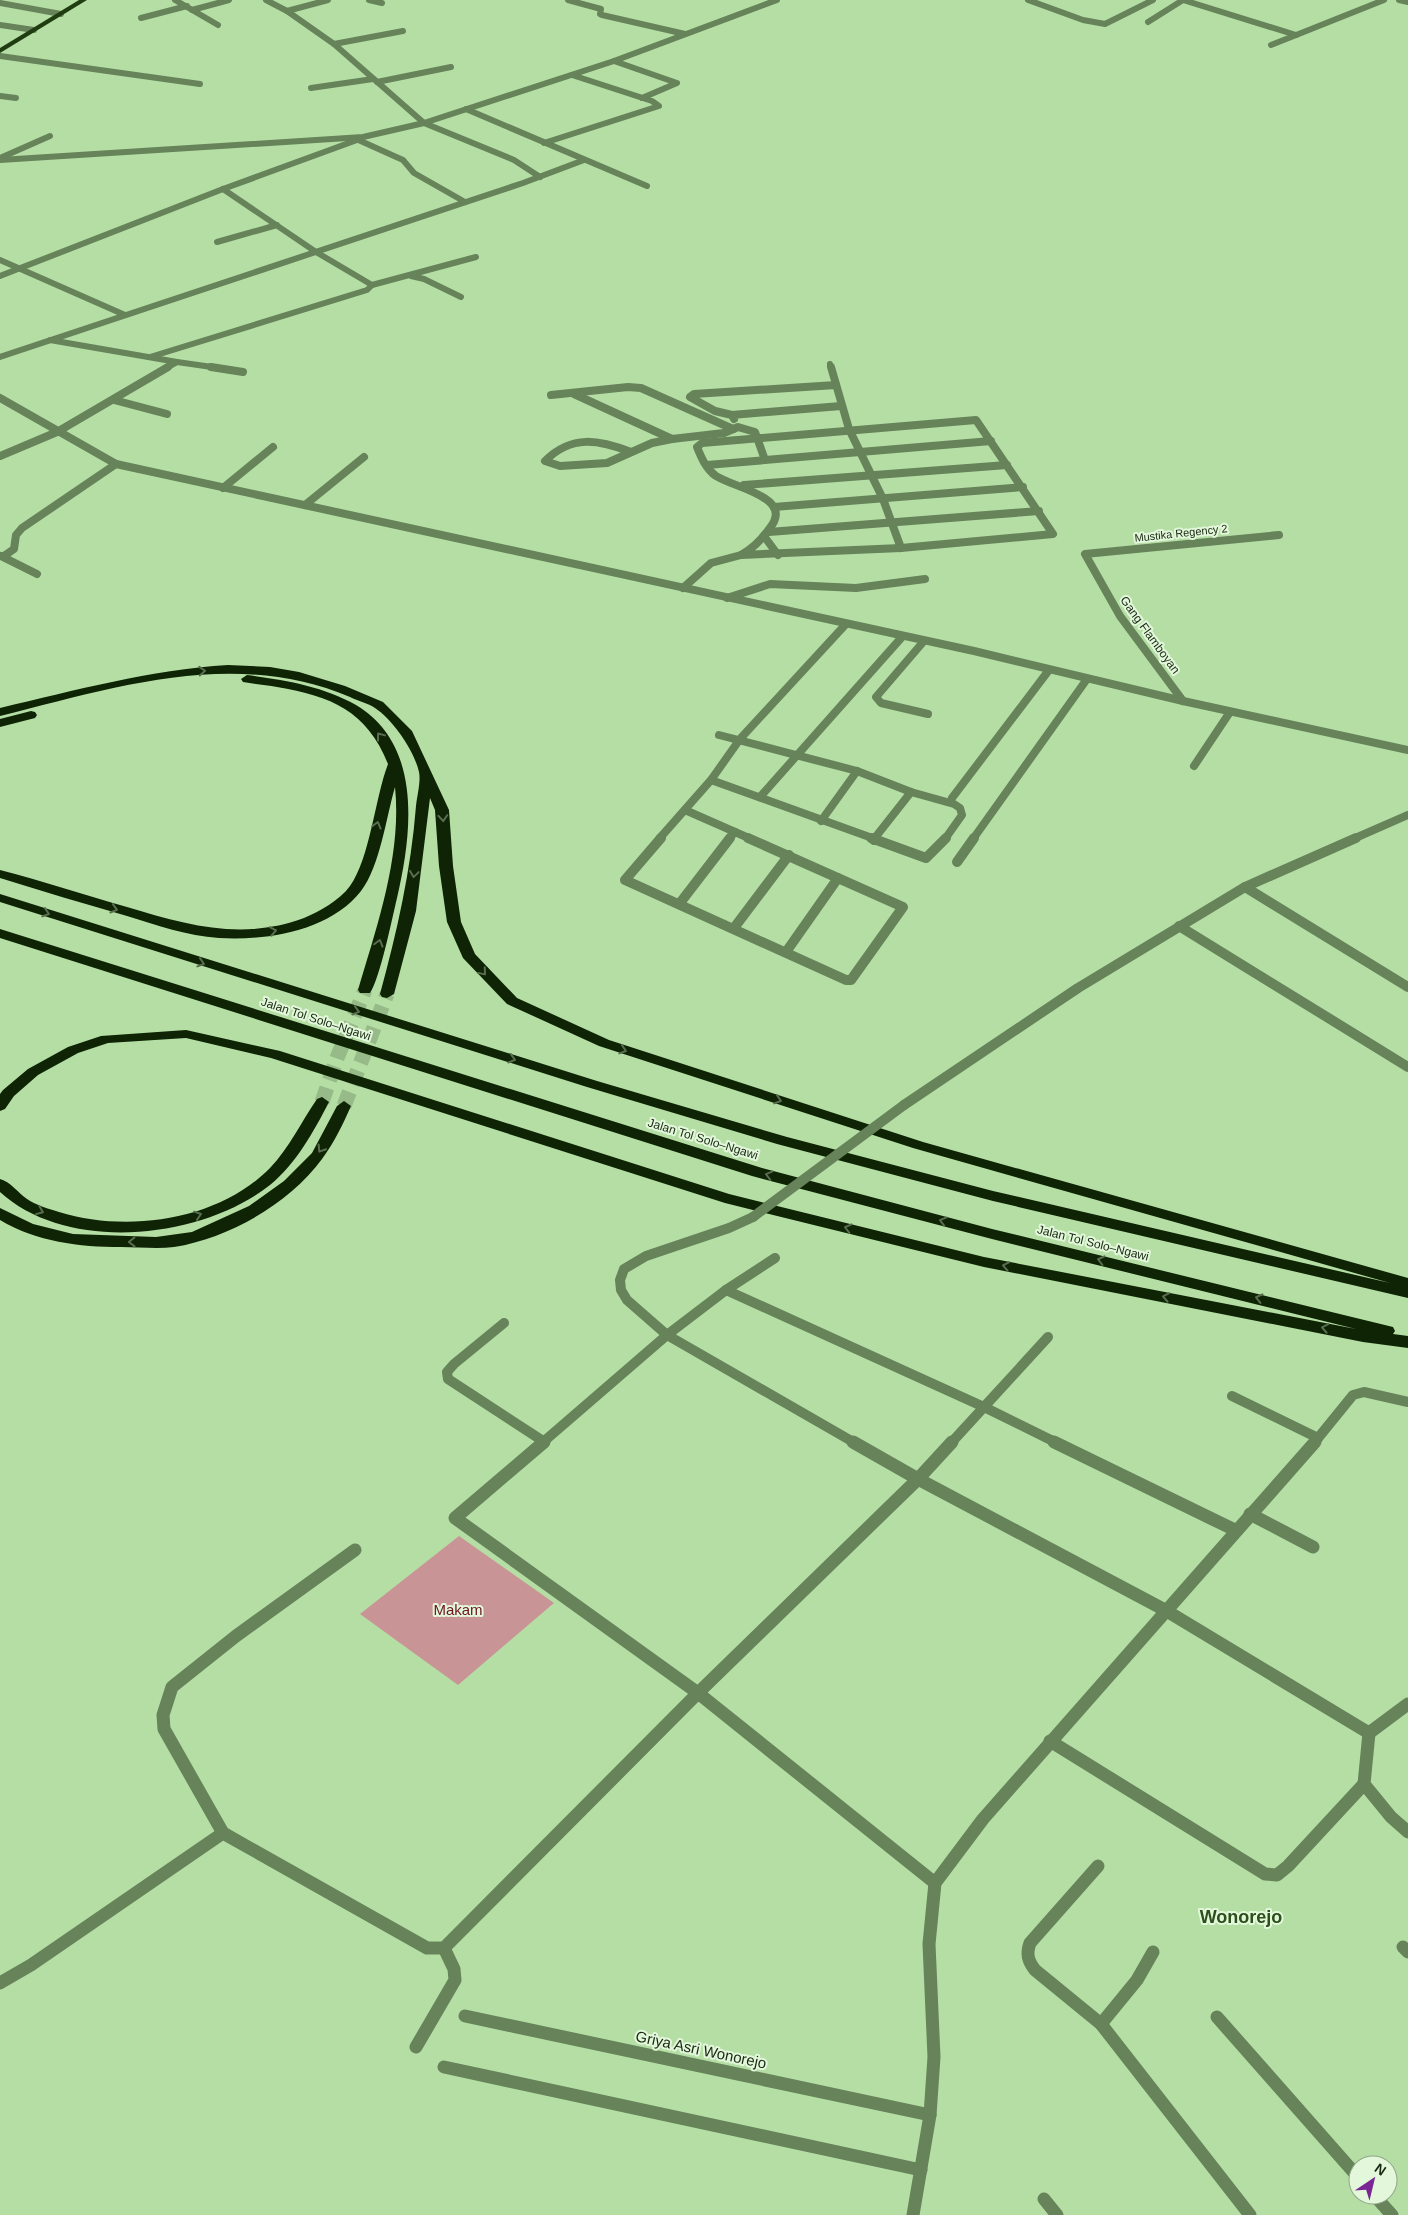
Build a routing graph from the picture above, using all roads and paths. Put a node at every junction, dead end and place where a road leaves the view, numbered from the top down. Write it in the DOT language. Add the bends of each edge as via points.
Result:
graph roads {
  1 [pos="84,0"];
  2 [pos="175,0"];
  3 [pos="229,0"];
  4 [pos="266,0"];
  5 [pos="328,0"];
  6 [pos="369,0"];
  7 [pos="568,0"];
  8 [pos="777,0"];
  9 [pos="1028,0"];
  10 [pos="1153,0"];
  11 [pos="1384,0"];
  12 [pos="1399,0"];
  13 [pos="1408,2"];
  14 [pos="0,3"];
  15 [pos="382,3"];
  16 [pos="189,8"];
  17 [pos="287,11"];
  18 [pos="61,14"];
  19 [pos="140,18"];
  20 [pos="1148,22"];
  21 [pos="0,24"];
  22 [pos="218,25"];
  23 [pos="34,30"];
  24 [pos="403,31"];
  25 [pos="685,34"];
  26 [pos="1296,35"];
  27 [pos="334,44"];
  28 [pos="1271,45"];
  29 [pos="0,50"];
  30 [pos="0,56"];
  31 [pos="614,61"];
  32 [pos="451,67"];
  33 [pos="572,75"];
  34 [pos="375,81"];
  35 [pos="200,84"];
  36 [pos="311,88"];
  37 [pos="0,96"];
  38 [pos="16,98"];
  39 [pos="642,98"];
  40 [pos="466,109"];
  41 [pos="424,123"];
  42 [pos="50,136"];
  43 [pos="356,139"];
  44 [pos="544,143"];
  45 [pos="0,158"];
  46 [pos="584,160"];
  47 [pos="540,177"];
  48 [pos="647,186"];
  49 [pos="223,189"];
  50 [pos="465,202"];
  51 [pos="277,226"];
  52 [pos="217,242"];
  53 [pos="316,252"];
  54 [pos="476,257"];
  55 [pos="0,260"];
  56 [pos="20,268"];
  57 [pos="0,276"];
  58 [pos="405,276"];
  59 [pos="372,285"];
  60 [pos="461,297"];
  61 [pos="124,315"];
  62 [pos="49,340"];
  63 [pos="0,357"];
  64 [pos="150,357"];
  65 [pos="177,362"];
  66 [pos="830,364"];
  67 [pos="243,372"];
  68 [pos="836,385"];
  69 [pos="550,394"];
  70 [pos="574,394"];
  71 [pos="114,400"];
  72 [pos="2,402"];
  73 [pos="842,406"];
  74 [pos="167,414"];
  75 [pos="732,415"];
  76 [pos="735,428"];
  77 [pos="849,429"];
  78 [pos="57,432"];
  79 [pos="755,438"];
  80 [pos="672,439"];
  81 [pos="991,441"];
  82 [pos="273,447"];
  83 [pos="631,452"];
  84 [pos="860,452"];
  85 [pos="0,456"];
  86 [pos="364,457"];
  87 [pos="764,460"];
  88 [pos="116,464"];
  89 [pos="707,465"];
  90 [pos="1007,465"];
  91 [pos="872,476"];
  92 [pos="738,486"];
  93 [pos="1023,487"];
  94 [pos="223,488"];
  95 [pos="882,499"];
  96 [pos="305,505"];
  97 [pos="774,507"];
  98 [pos="1039,511"];
  99 [pos="892,523"];
  100 [pos="767,534"];
  101 [pos="1279,535"];
  102 [pos="902,548"];
  103 [pos="1085,554"];
  104 [pos="741,555"];
  105 [pos="778,555"];
  106 [pos="2,556"];
  107 [pos="38,574"];
  108 [pos="925,579"];
  109 [pos="683,588"];
  110 [pos="726,598"];
  111 [pos="846,624"];
  112 [pos="902,637"];
  113 [pos="924,642"];
  114 [pos="1050,670"];
  115 [pos="1087,679"];
  116 [pos="1183,701"];
  117 [pos="0,712"];
  118 [pos="1230,712"];
  119 [pos="928,714"];
  120 [pos="0,723"];
  121 [pos="719,734"];
  122 [pos="740,739"];
  123 [pos="1408,750"];
  124 [pos="798,754"];
  125 [pos="394,765"];
  126 [pos="1194,766"];
  127 [pos="857,771"];
  128 [pos="426,773"];
  129 [pos="711,780"];
  130 [pos="912,792"];
  131 [pos="760,797"];
  132 [pos="952,798"];
  133 [pos="685,810"];
  134 [pos="1408,815"];
  135 [pos="821,821"];
  136 [pos="735,832"];
  137 [pos="874,840"];
  138 [pos="789,855"];
  139 [pos="957,862"];
  140 [pos="0,874"];
  141 [pos="838,878"];
  142 [pos="1245,887"];
  143 [pos="0,898"];
  144 [pos="680,903"];
  145 [pos="1179,926"];
  146 [pos="734,928"];
  147 [pos="0,933"];
  148 [pos="786,952"];
  149 [pos="1408,987"];
  150 [pos="365,990"];
  151 [pos="387,994"];
  152 [pos="1408,1067"];
  153 [pos="322,1102"];
  154 [pos="0,1106"];
  155 [pos="344,1106"];
  156 [pos="0,1184"];
  157 [pos="0,1213"];
  158 [pos="775,1258"];
  159 [pos="1408,1283"];
  160 [pos="726,1290"];
  161 [pos="1408,1293"];
  162 [pos="504,1323"];
  163 [pos="667,1335"];
  164 [pos="1408,1336"];
  165 [pos="1048,1337"];
  166 [pos="1408,1342"];
  167 [pos="1232,1396"];
  168 [pos="1408,1402"];
  169 [pos="984,1407"];
  170 [pos="1318,1438"];
  171 [pos="543,1441"];
  172 [pos="918,1479"];
  173 [pos="1250,1514"];
  174 [pos="1235,1530"];
  175 [pos="1313,1547"];
  176 [pos="355,1550"];
  177 [pos="1165,1610"];
  178 [pos="698,1693"];
  179 [pos="1408,1704"];
  180 [pos="1369,1733"];
  181 [pos="1050,1741"];
  182 [pos="1364,1784"];
  183 [pos="1408,1832"];
  184 [pos="223,1833"];
  185 [pos="1098,1866"];
  186 [pos="935,1882"];
  187 [pos="444,1948"];
  188 [pos="1153,1952"];
  189 [pos="0,1984"];
  190 [pos="465,2016"];
  191 [pos="1217,2017"];
  192 [pos="1101,2024"];
  193 [pos="416,2047"];
  194 [pos="444,2067"];
  195 [pos="930,2115"];
  196 [pos="1348,2166"];
  197 [pos="922,2170"];
  198 [pos="1044,2199"];
  199 [pos="1383,2205"];
  200 [pos="913,2215"];
  201 [pos="1057,2215"];
  202 [pos="1250,2215"];
  203 [pos="1392,2215"];
  1 -- 18 [label="main road"];
  2 -- 16 [label="street"];
  3 -- 16 [label="street"];
  4 -- 17 [label="street"];
  5 -- 17 [label="street"];
  6 -- 15 [label="street"];
  7 -- 25 [label="street" via="601,9 602,15"];
  8 -- 25 [label="street"];
  9 -- 10 [label="street" via="1082,20 1105,24"];
  11 -- 26 [label="street"];
  12 -- 13 [label="street"];
  14 -- 18 [label="street"];
  16 -- 19 [label="street"];
  16 -- 22 [label="street"];
  17 -- 27 [label="street"];
  18 -- 23 [label="main road"];
  20 -- 26 [label="street" via="1183,0"];
  21 -- 23 [label="street"];
  23 -- 29 [label="main road"];
  24 -- 27 [label="street"];
  25 -- 31 [label="street"];
  26 -- 28 [label="street"];
  27 -- 34 [label="street"];
  30 -- 35 [label="street"];
  31 -- 33 [label="street"];
  31 -- 39 [label="street" via="677,83"];
  32 -- 34 [label="street"];
  33 -- 39 [label="street"];
  33 -- 40 [label="street"];
  34 -- 36 [label="street"];
  34 -- 41 [label="street"];
  37 -- 38 [label="street"];
  39 -- 44 [label="street" via="659,106"];
  40 -- 41 [label="street"];
  40 -- 44 [label="street"];
  41 -- 43 [label="street"];
  41 -- 47 [label="street" via="514,160"];
  42 -- 45 [label="street"];
  43 -- 45 [label="street"];
  43 -- 49 [label="street"];
  43 -- 50 [label="street" via="403,160 414,172"];
  44 -- 46 [label="street"];
  46 -- 47 [label="street"];
  46 -- 48 [label="street"];
  47 -- 50 [label="street"];
  49 -- 51 [label="street"];
  49 -- 56 [label="street"];
  50 -- 53 [label="street"];
  51 -- 52 [label="street"];
  51 -- 53 [label="street"];
  53 -- 59 [label="street"];
  53 -- 61 [label="street"];
  54 -- 58 [label="street"];
  55 -- 56 [label="street"];
  56 -- 57 [label="street"];
  56 -- 61 [label="street"];
  58 -- 59 [label="street"];
  58 -- 60 [label="street" via="424,279 447,293"];
  59 -- 64 [label="street" via="368,290"];
  61 -- 62 [label="street"];
  62 -- 63 [label="street"];
  62 -- 64 [label="street"];
  64 -- 65 [label="street"];
  65 -- 67 [label="street"];
  65 -- 71 [label="street"];
  66 -- 68 [label="street"];
  68 -- 73 [label="street"];
  68 -- 75 [label="street" via="694,394 690,397 715,411"];
  69 -- 70 [label="street"];
  70 -- 76 [label="street" via="641,388"];
  70 -- 80 [label="street"];
  71 -- 74 [label="street"];
  71 -- 78 [label="street"];
  72 -- 78 [label="street"];
  73 -- 75 [label="street"];
  73 -- 77 [label="street"];
  75 -- 76 [label="street"];
  76 -- 79 [label="street" via="755,432"];
  76 -- 80 [label="street" via="724,433"];
  77 -- 79 [label="street"];
  77 -- 81 [label="street" via="972,419 980,423"];
  77 -- 84 [label="street"];
  78 -- 85 [label="street"];
  78 -- 88 [label="street"];
  79 -- 87 [label="street"];
  79 -- 89 [label="street" via="698,444"];
  80 -- 83 [label="street"];
  81 -- 84 [label="street"];
  81 -- 90 [label="street"];
  82 -- 94 [label="street"];
  83 -- 83 [label="street" via="595,465 560,466 545,462 585,439 600,440"];
  84 -- 87 [label="street"];
  84 -- 91 [label="street"];
  86 -- 96 [label="street"];
  87 -- 89 [label="street"];
  88 -- 94 [label="street"];
  88 -- 106 [label="street" via="22,528 16,535 14,549"];
  89 -- 92 [label="street" via="718,477"];
  90 -- 91 [label="street"];
  90 -- 93 [label="street"];
  91 -- 92 [label="street"];
  91 -- 95 [label="street"];
  92 -- 97 [label="street" via="765,496"];
  93 -- 95 [label="street"];
  93 -- 98 [label="street"];
  94 -- 96 [label="street"];
  95 -- 97 [label="street"];
  95 -- 99 [label="street"];
  96 -- 109 [label="street"];
  97 -- 100 [label="street" via="776,520"];
  98 -- 99 [label="street"];
  98 -- 102 [label="street" via="1051,535"];
  99 -- 100 [label="street"];
  99 -- 102 [label="street"];
  100 -- 104 [label="street"];
  100 -- 105 [label="street"];
  101 -- 103 [label="street, Mustika Regency 2"];
  102 -- 105 [label="street"];
  103 -- 116 [label="street, Gang Flamboyan" via="1120,616"];
  104 -- 105 [label="street"];
  104 -- 109 [label="street" via="714,561"];
  106 -- 107 [label="street"];
  108 -- 110 [label="street" via="856,588 770,584"];
  109 -- 110 [label="street"];
  110 -- 111 [label="street"];
  111 -- 112 [label="street"];
  111 -- 122 [label="street"];
  112 -- 113 [label="street"];
  112 -- 124 [label="street"];
  113 -- 114 [label="street"];
  113 -- 119 [label="street" via="876,697 881,703"];
  114 -- 115 [label="street"];
  114 -- 132 [label="street"];
  115 -- 116 [label="street"];
  115 -- 139 [label="street"];
  116 -- 118 [label="street"];
  117 -- 128 [label="highway, one-way" via="118,683 228,669 270,671 341,688 380,705 408,734"];
  118 -- 123 [label="street"];
  118 -- 126 [label="street"];
  125 -- 120 [label="highway, one-way" via="392,752 366,717 309,690 241,678 164,684 117,692"];
  121 -- 122 [label="street"];
  122 -- 124 [label="street"];
  122 -- 129 [label="street"];
  124 -- 127 [label="street"];
  124 -- 131 [label="street"];
  140 -- 125 [label="highway, one-way" via="184,930 219,934 263,933 292,927 326,914 355,889 366,868"];
  150 -- 125 [label="highway, one-way" via="392,894 402,795"];
  127 -- 130 [label="street"];
  127 -- 135 [label="street"];
  128 -- 151 [label="highway, one-way" via="409,911"];
  128 -- 159 [label="highway, one-way" via="442,810 454,922 468,955 512,1001 604,1043 918,1145"];
  129 -- 131 [label="street"];
  129 -- 133 [label="street"];
  130 -- 137 [label="street"];
  130 -- 137 [label="street" via="954,804 962,810 940,846 928,858"];
  131 -- 135 [label="street"];
  133 -- 136 [label="street"];
  133 -- 144 [label="street" via="626,880"];
  134 -- 142 [label="street"];
  135 -- 137 [label="street"];
  136 -- 138 [label="street"];
  136 -- 144 [label="street"];
  138 -- 141 [label="street"];
  138 -- 146 [label="street"];
  141 -- 148 [label="street"];
  141 -- 148 [label="street" via="903,909 851,980"];
  142 -- 145 [label="street"];
  142 -- 149 [label="street"];
  143 -- 161 [label="highway, Jalan Tol Solo–Ngawi, one-way" via="782,1141 993,1196"];
  144 -- 146 [label="street"];
  145 -- 152 [label="street"];
  145 -- 163 [label="street, bridge" via="1078,988 904,1105 753,1217 646,1256 624,1269 621,1290"];
  146 -- 148 [label="street"];
  164 -- 147 [label="highway, Jalan Tol Solo–Ngawi, one-way" via="757,1172"];
  156 -- 153 [label="highway, one-way" via="25,1205 60,1219 101,1227 169,1224 227,1205 264,1182 301,1141"];
  166 -- 154 [label="highway, one-way" via="984,1262 724,1198 275,1054 186,1034 106,1039 73,1050 33,1072 8,1093"];
  155 -- 157 [label="highway, one-way" via="316,1158 282,1191 230,1225 176,1241 92,1243 38,1232"];
  158 -- 160 [label="street"];
  160 -- 163 [label="street"];
  160 -- 169 [label="street"];
  162 -- 171 [label="street" via="454,1364 447,1372 448,1379"];
  163 -- 171 [label="street"];
  163 -- 172 [label="street"];
  165 -- 169 [label="street"];
  167 -- 170 [label="street"];
  168 -- 170 [label="street" via="1358,1393"];
  169 -- 172 [label="street"];
  169 -- 174 [label="street"];
  170 -- 173 [label="street"];
  171 -- 178 [label="street" via="455,1518"];
  172 -- 177 [label="street"];
  172 -- 178 [label="street"];
  173 -- 174 [label="street"];
  173 -- 175 [label="street"];
  174 -- 177 [label="street"];
  176 -- 184 [label="street" via="172,1687 163,1715 164,1729"];
  177 -- 180 [label="street"];
  177 -- 181 [label="street"];
  178 -- 186 [label="street"];
  178 -- 187 [label="street"];
  179 -- 180 [label="street"];
  180 -- 182 [label="street"];
  181 -- 182 [label="street" via="1266,1874 1278,1876"];
  181 -- 186 [label="street" via="983,1819"];
  182 -- 183 [label="street"];
  184 -- 187 [label="street" via="427,1948"];
  184 -- 189 [label="street"];
  185 -- 192 [label="street" via="1030,1943 1026,1952 1034,1970"];
  186 -- 195 [label="street" via="930,1944 934,2057"];
  187 -- 193 [label="street" via="454,1968 455,1980"];
  188 -- 192 [label="street" via="1137,1980"];
  190 -- 195 [label="street, Griya Asri Wonorejo"];
  191 -- 196 [label="street"];
  192 -- 202 [label="street"];
  194 -- 197 [label="street"];
  195 -- 197 [label="street"];
  197 -- 200 [label="street"];
  198 -- 201 [label="street"];
  199 -- 203 [label="street"];
}
